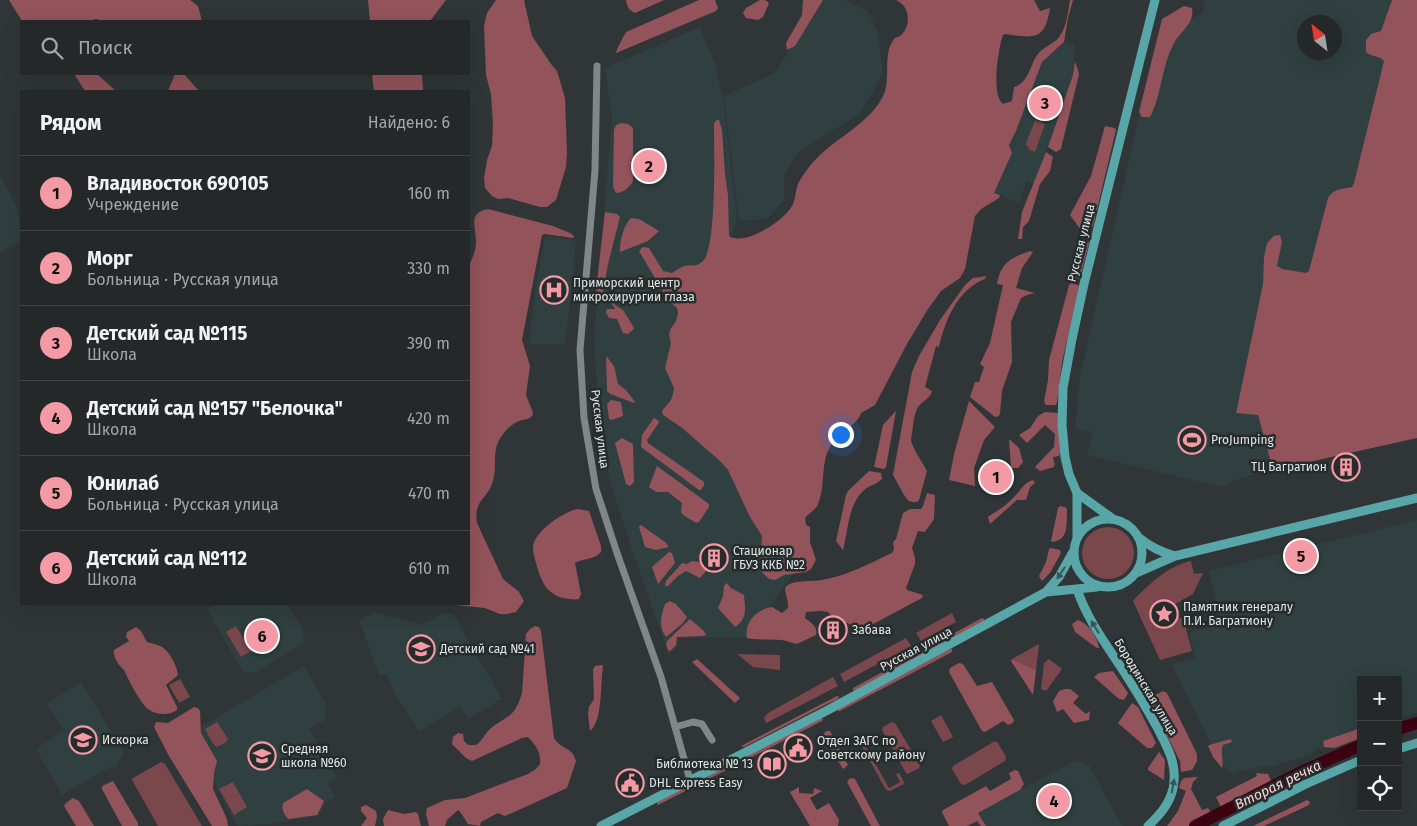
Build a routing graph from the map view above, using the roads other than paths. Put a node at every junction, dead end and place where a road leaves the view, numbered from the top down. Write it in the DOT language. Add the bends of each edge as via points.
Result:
graph roads {
  1 [pos="1155,0"];
  2 [pos="597,66"];
  3 [pos="1077,493"];
  4 [pos="1417,498"];
  5 [pos="1114,519"];
  6 [pos="1077,537"];
  7 [pos="1138,537"];
  8 [pos="1073,552"];
  9 [pos="1175,556"];
  10 [pos="1136,573"];
  11 [pos="1100,587"];
  12 [pos="1077,589"];
  13 [pos="1046,592"];
  14 [pos="675,728"];
  15 [pos="712,740"];
  16 [pos="1417,743"];
  17 [pos="1402,748"];
  18 [pos="1357,762"];
  19 [pos="690,780"];
  20 [pos="601,826"];
  21 [pos="1148,826"];
  22 [pos="1223,826"];
  1 -- 3 [label="main road, Русская улица" via="1067,364 1062,425 1067,469"];
  2 -- 14 [label="street, Русская улица" via="595,170 580,350 584,418 596,489"];
  3 -- 5 [label="main road"];
  3 -- 6 [label="main road, Русская улица"];
  4 -- 9 [label="main road"];
  5 -- 6 [label="main road" via="1101,519 1090,524"];
  5 -- 7 [label="main road" via="1127,524"];
  6 -- 8 [label="main road"];
  7 -- 9 [label="main road" via="1156,550"];
  7 -- 10 [label="main road" via="1142,554"];
  8 -- 11 [label="main road" via="1084,578"];
  8 -- 13 [label="main road, Русская улица, one-way"];
  9 -- 10 [label="main road"];
  10 -- 11 [label="main road" via="1120,585"];
  11 -- 12 [label="main road, Русская улица"];
  12 -- 13 [label="main road, Русская улица"];
  21 -- 12 [label="main road, Бородинская улица, one-way" via="1166,806 1172,792 1174,774 1169,750 1084,609"];
  13 -- 19 [label="main road, Русская улица"];
  14 -- 15 [label="street" via="693,722 702,724"];
  14 -- 19 [label="street, Русская улица"];
  16 -- 17 [label="main road"];
  18 -- 22 [label="main road"];
  19 -- 20 [label="main road, Русская улица"];
}
